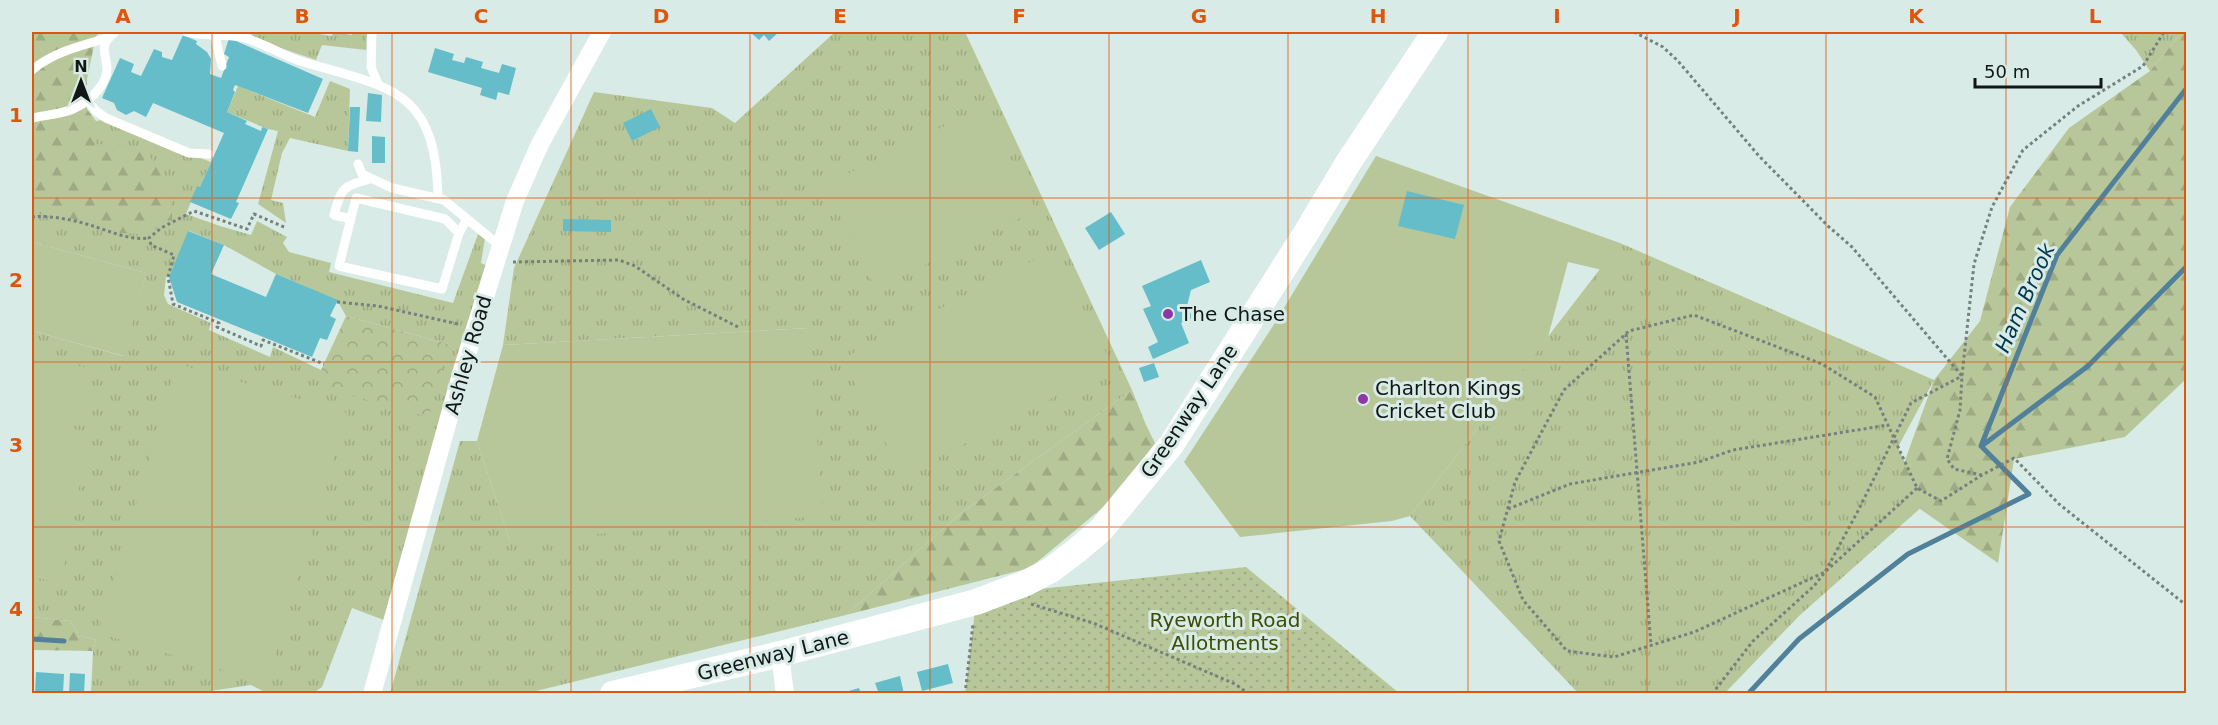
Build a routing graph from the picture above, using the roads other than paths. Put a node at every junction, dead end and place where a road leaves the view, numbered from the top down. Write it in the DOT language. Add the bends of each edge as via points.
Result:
graph roads {
  1 [pos="114,32"];
  2 [pos="186,32"];
  3 [pos="372,32"];
  4 [pos="602,32"];
  5 [pos="1435,32"];
  6 [pos="214,36"];
  7 [pos="107,38"];
  8 [pos="222,66"];
  9 [pos="32,70"];
  10 [pos="378,84"];
  11 [pos="89,102"];
  12 [pos="32,118"];
  13 [pos="209,154"];
  14 [pos="358,164"];
  15 [pos="370,179"];
  16 [pos="438,198"];
  17 [pos="351,219"];
  18 [pos="467,219"];
  19 [pos="459,233"];
  20 [pos="499,248"];
  21 [pos="780,654"];
  22 [pos="372,693"];
  23 [pos="613,693"];
  24 [pos="785,693"];
  1 -- 7 [label="lane"];
  2 -- 6 [label="lane"];
  3 -- 10 [label="lane" via="371,66"];
  4 -- 20 [label="street, Ashley Road" via="540,144"];
  5 -- 21 [label="street, Greenway Lane" via="1171,445 1101,530 1051,570 1001,593"];
  6 -- 8 [label="lane"];
  6 -- 10 [label="lane" via="242,37 293,59"];
  7 -- 9 [label="lane" via="60,53"];
  7 -- 11 [label="lane" via="105,81"];
  10 -- 16 [label="lane" via="409,103 428,128"];
  11 -- 12 [label="lane" via="72,110"];
  11 -- 13 [label="lane" via="106,118 189,153"];
  14 -- 15 [label="lane" via="362,174"];
  15 -- 16 [label="lane"];
  15 -- 17 [label="lane" via="347,186 340,193 334,215"];
  16 -- 18 [label="lane"];
  17 -- 19 [label="lane" via="356,198 445,219"];
  17 -- 19 [label="lane" via="339,266 442,289"];
  18 -- 19 [label="lane"];
  18 -- 20 [label="lane"];
  20 -- 22 [label="street, Ashley Road"];
  21 -- 23 [label="street, Greenway Lane"];
  21 -- 24 [label="street"];
}
